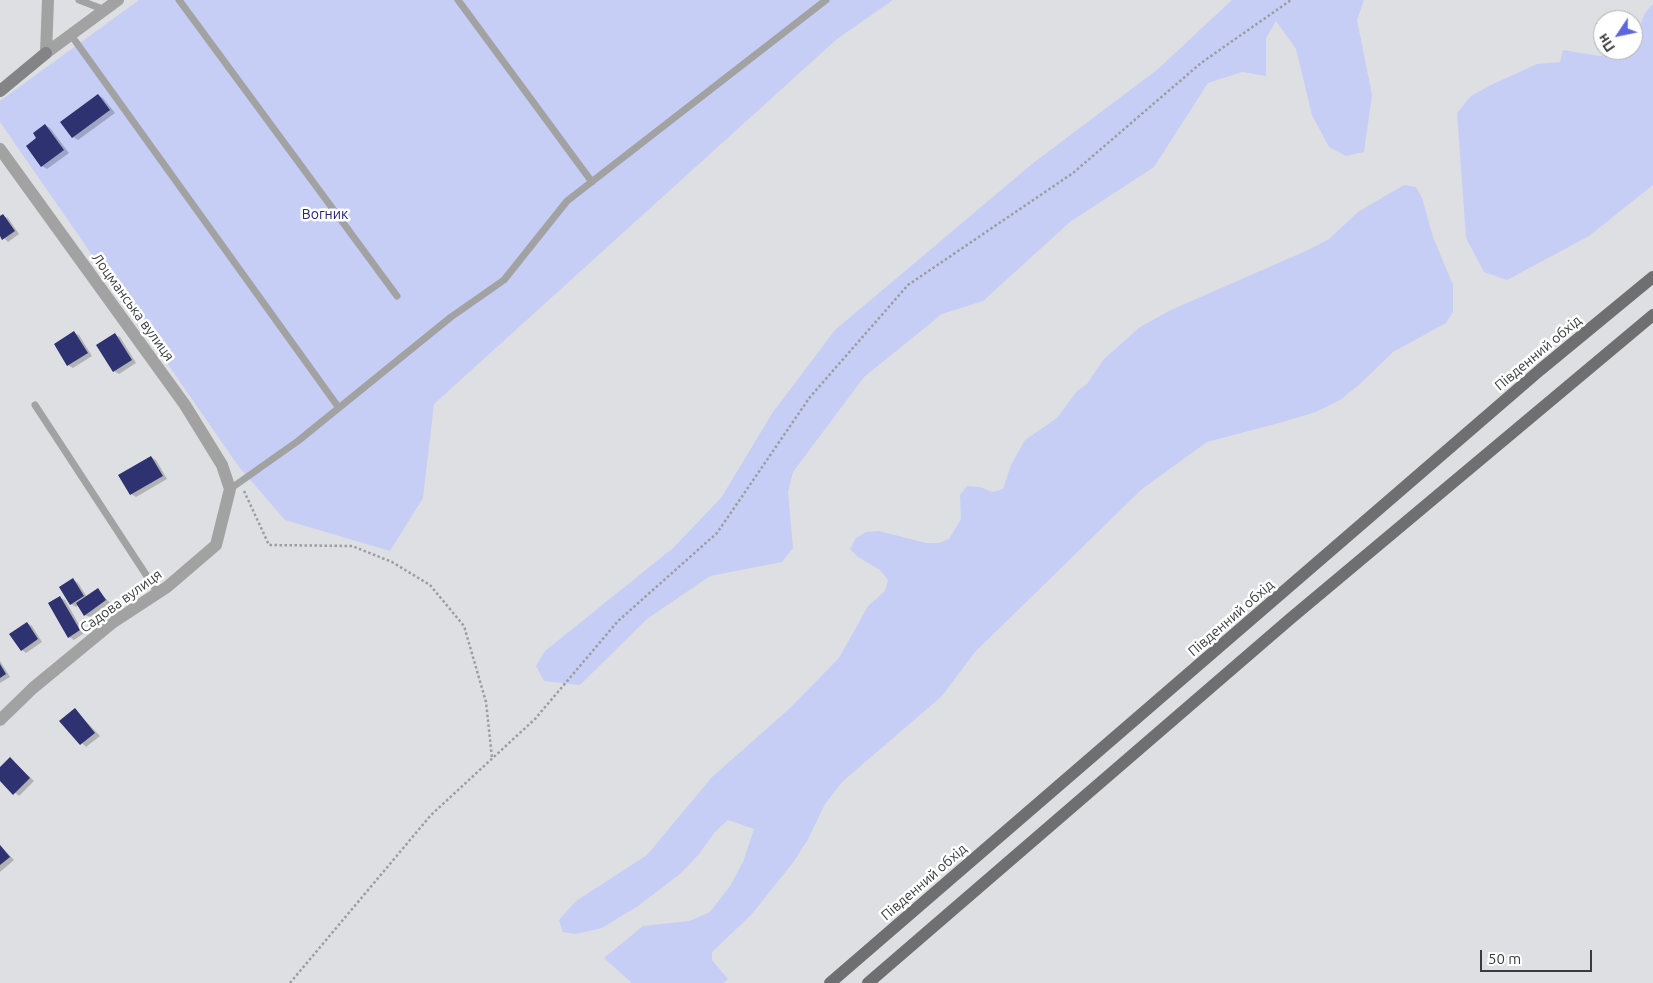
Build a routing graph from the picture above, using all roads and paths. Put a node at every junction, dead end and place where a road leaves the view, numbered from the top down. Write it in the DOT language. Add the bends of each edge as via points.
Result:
graph roads {
  1 [pos="48,0"];
  2 [pos="79,0"];
  3 [pos="118,0"];
  4 [pos="179,0"];
  5 [pos="458,0"];
  6 [pos="826,0"];
  7 [pos="1291,0"];
  8 [pos="105,10"];
  9 [pos="71,35"];
  10 [pos="46,53"];
  11 [pos="0,91"];
  12 [pos="0,149"];
  13 [pos="592,182"];
  14 [pos="1653,277"];
  15 [pos="397,296"];
  16 [pos="1653,315"];
  17 [pos="35,405"];
  18 [pos="339,408"];
  19 [pos="235,485"];
  20 [pos="158,593"];
  21 [pos="0,720"];
  22 [pos="492,758"];
  23 [pos="290,983"];
  24 [pos="830,983"];
  25 [pos="868,983"];
  1 -- 10 [label="street"];
  2 -- 8 [label="lane"];
  3 -- 8 [label="street"];
  4 -- 15 [label="lane"];
  5 -- 13 [label="lane"];
  6 -- 13 [label="lane"];
  7 -- 22 [label="path" via="1202,63 1073,173 908,285 810,397 717,533 618,621 535,719"];
  8 -- 9 [label="street"];
  9 -- 10 [label="street"];
  9 -- 18 [label="lane"];
  10 -- 11 [label="street"];
  12 -- 19 [label="street, Лоцманська вулиця" via="185,405"];
  13 -- 18 [label="lane" via="567,201 504,280 451,317"];
  14 -- 24 [label="main road, Південний обхід" via="1540,370"];
  16 -- 25 [label="main road" via="1290,619"];
  17 -- 20 [label="lane"];
  18 -- 19 [label="lane"];
  19 -- 20 [label="street, Садова вулиця" via="216,545"];
  19 -- 22 [label="path" via="269,545 352,546 392,562 430,585 464,626 486,702"];
  20 -- 21 [label="street, Садова вулиця" via="112,623 33,688"];
  22 -- 23 [label="path" via="431,815"];
}
